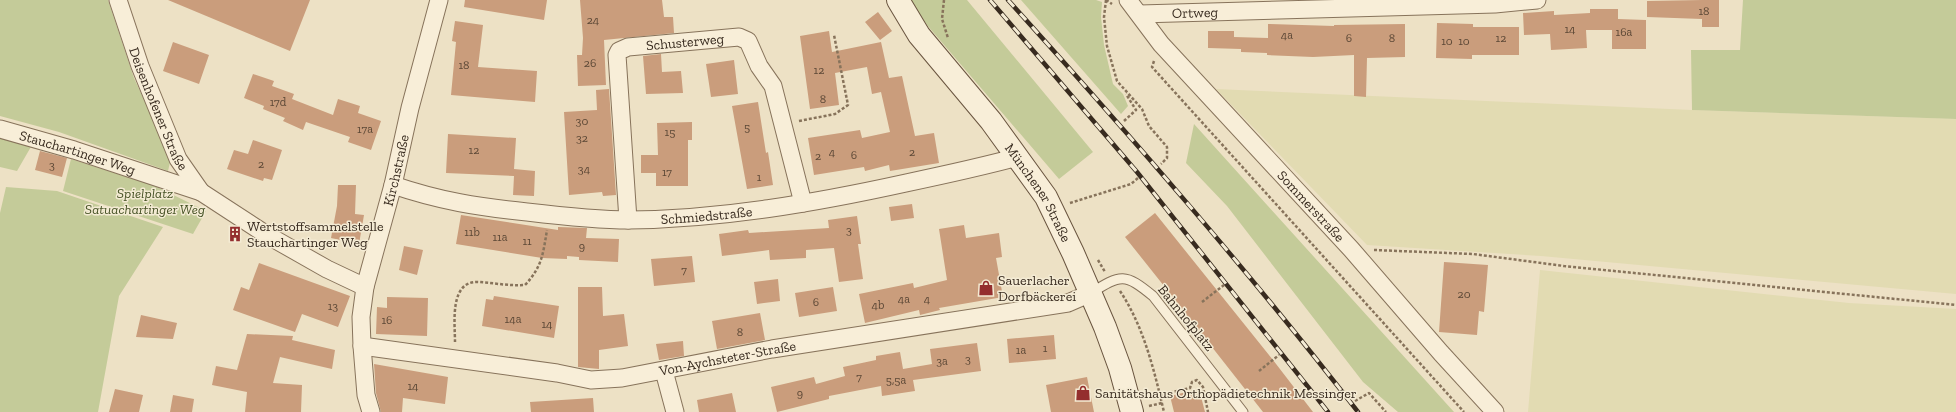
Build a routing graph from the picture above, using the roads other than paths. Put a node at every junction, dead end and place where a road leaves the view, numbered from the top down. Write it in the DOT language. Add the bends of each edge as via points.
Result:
graph roads {
  1 [pos="118,0"];
  2 [pos="439,0"];
  3 [pos="898,0"];
  4 [pos="1537,0"];
  5 [pos="1123,4"];
  6 [pos="1140,14"];
  7 [pos="0,129"];
  8 [pos="1018,157"];
  9 [pos="393,185"];
  10 [pos="201,192"];
  11 [pos="803,203"];
  12 [pos="628,220"];
  13 [pos="365,287"];
  14 [pos="1091,293"];
  15 [pos="362,346"];
  16 [pos="664,371"];
  17 [pos="371,412"];
  18 [pos="675,412"];
  19 [pos="1132,412"];
  20 [pos="1243,412"];
  21 [pos="1495,412"];
  1 -- 10 [label="street, Deisenhofener Straße" via="140,66 178,159"];
  2 -- 9 [label="street, Kirchstraße" via="410,108"];
  3 -- 8 [label="main road, Münchener Straße" via="920,35"];
  4 -- 6 [label="street, Ortweg" via="1487,5"];
  5 -- 6 [label="street, Sommerstraße"];
  6 -- 21 [label="street, Sommerstraße" via="1161,44 1351,249"];
  7 -- 10 [label="street, Stauchartinger Weg" via="74,150"];
  8 -- 11 [label="street, Schmiedstraße" via="960,173"];
  8 -- 14 [label="main road, Münchener Straße" via="1046,197"];
  9 -- 12 [label="street, Schmiedstraße" via="469,206"];
  9 -- 13 [label="street, Kirchstraße"];
  10 -- 13 [label="street, Deisenhofener Straße" via="267,235"];
  11 -- 12 [label="street, Schmiedstraße" via="693,217"];
  11 -- 12 [label="street, Schusterweg" via="773,86 759,66 751,45 744,38 628,47 619,51 617,61"];
  13 -- 15 [label="street, Kirchstraße"];
  14 -- 16 [label="street, Von-Aychsteter-Straße" via="1068,302 780,348"];
  14 -- 19 [label="main road, Münchener Straße" via="1120,368"];
  14 -- 20 [label="lane, Bahnhofplatz" via="1110,281 1123,278 1132,280 1153,296"];
  15 -- 16 [label="street, Von-Aychsteter-Straße" via="558,373 590,380"];
  15 -- 17 [label="street, Kirchstraße" via="366,395"];
  16 -- 18 [label="street"];
}
